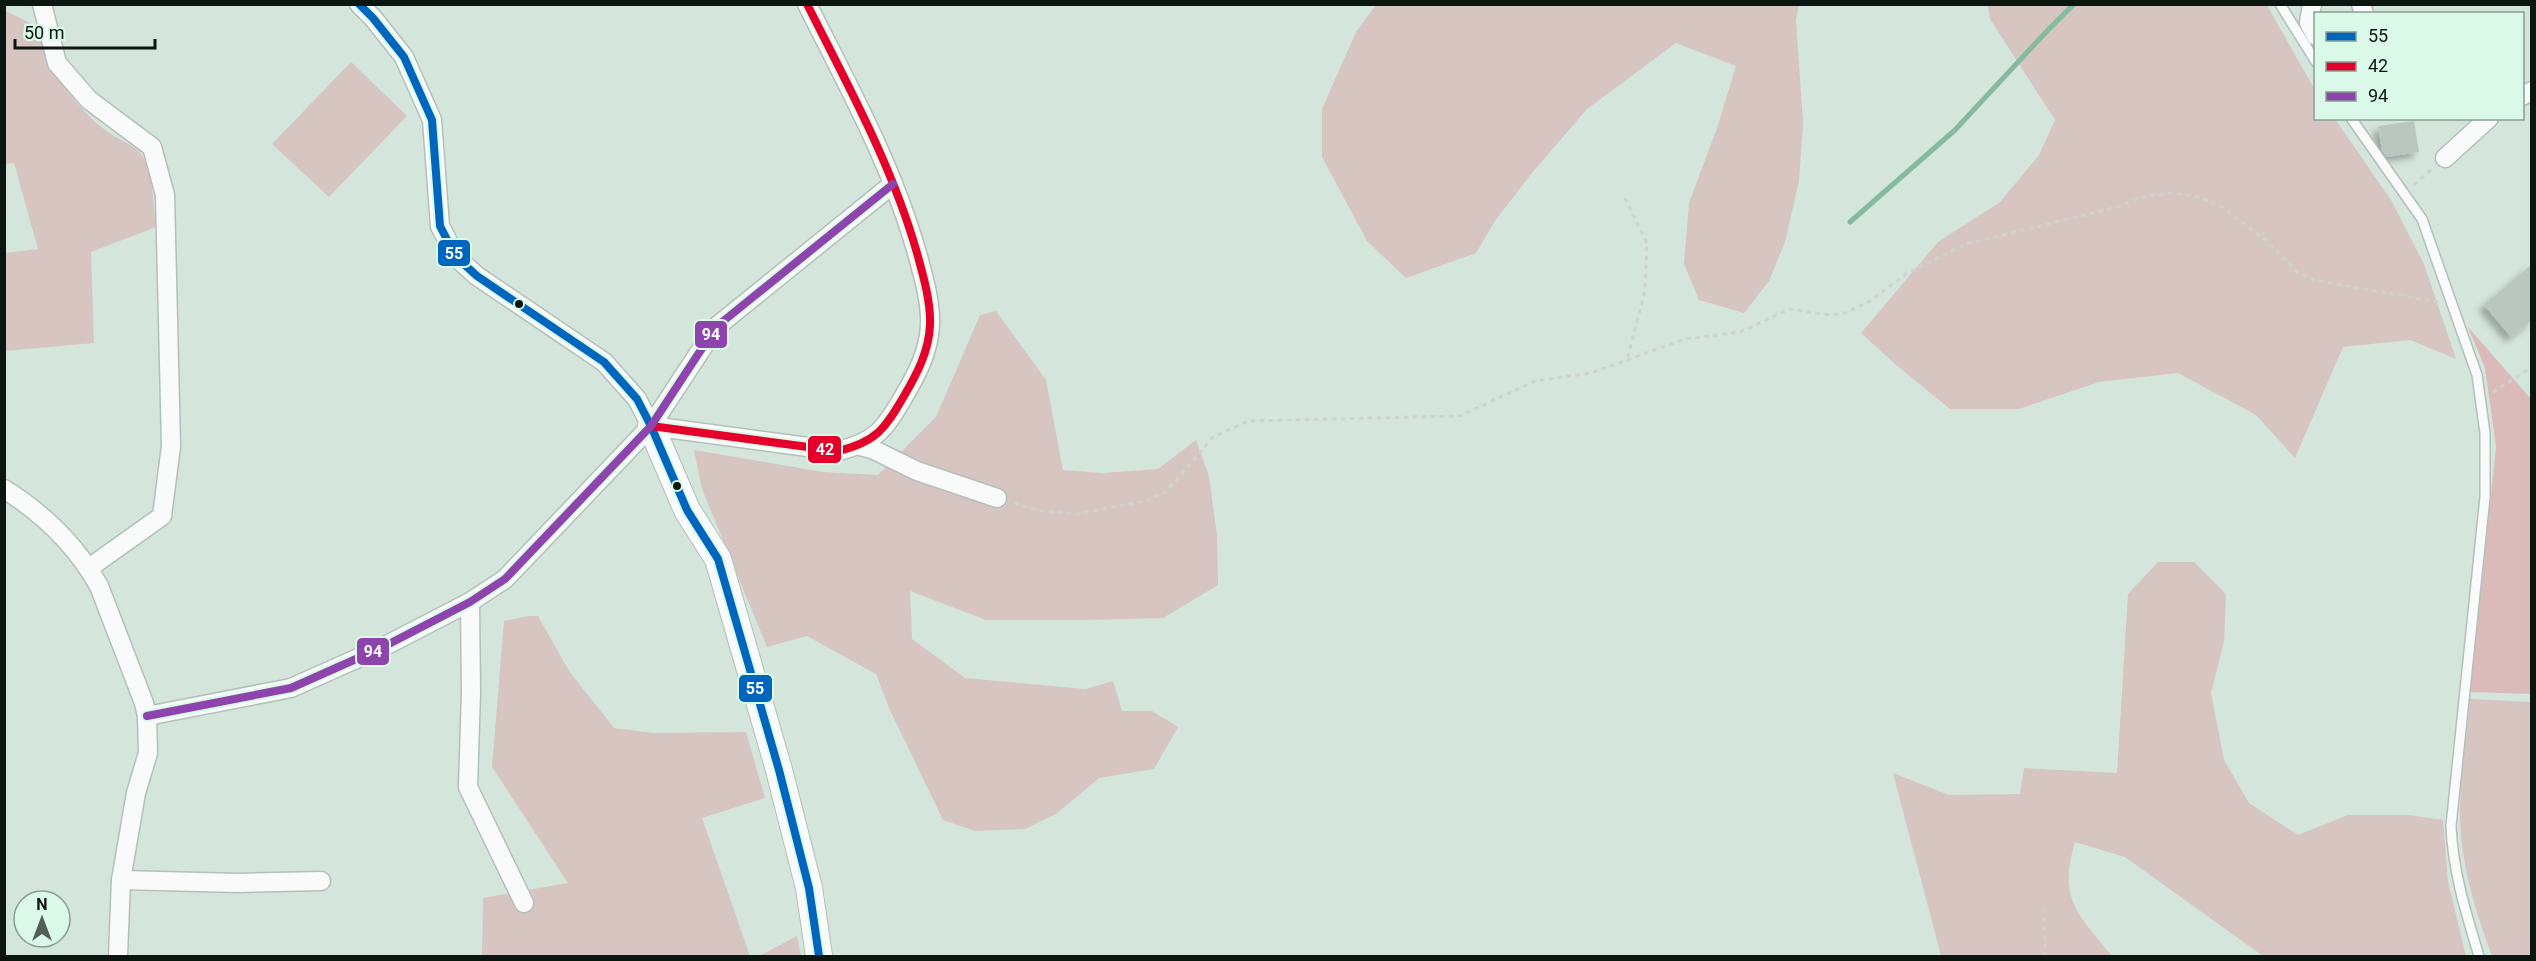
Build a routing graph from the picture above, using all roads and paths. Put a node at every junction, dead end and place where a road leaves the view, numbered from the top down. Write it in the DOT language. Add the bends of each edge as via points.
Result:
graph roads {
  1 [pos="42,4"];
  2 [pos="359,4"];
  3 [pos="807,4"];
  4 [pos="2280,4"];
  5 [pos="2312,4"];
  6 [pos="2314,32"];
  7 [pos="2314,59"];
  8 [pos="2352,120"];
  9 [pos="2487,120"];
  10 [pos="2445,158"];
  11 [pos="893,184"];
  12 [pos="2404,194"];
  13 [pos="1625,198"];
  14 [pos="2452,304"];
  15 [pos="1627,360"];
  16 [pos="2532,367"];
  17 [pos="2480,400"];
  18 [pos="651,426"];
  19 [pos="860,446"];
  20 [pos="4,489"];
  21 [pos="998,498"];
  22 [pos="89,568"];
  23 [pos="470,602"];
  24 [pos="147,716"];
  25 [pos="121,880"];
  26 [pos="321,880"];
  27 [pos="524,903"];
  28 [pos="2044,908"];
  29 [pos="117,957"];
  30 [pos="819,957"];
  31 [pos="2044,957"];
  32 [pos="2479,957"];
  1 -- 22 [label="street" via="57,63 89,100 152,147 165,195 171,446 162,516"];
  2 -- 18 [label="street" via="404,57 432,120 440,226 456,257 477,276 604,362 637,399"];
  3 -- 11 [label="street" via="871,130"];
  4 -- 7 [label="lane"];
  5 -- 6 [label="street" via="2309,23"];
  8 -- 12 [label="lane"];
  9 -- 10 [label="street"];
  10 -- 12 [label="path"];
  11 -- 18 [label="street" via="716,327"];
  11 -- 19 [label="street" via="924,276 930,323 928,345 918,373 887,426"];
  12 -- 14 [label="lane" via="2422,219"];
  13 -- 15 [label="path" via="1647,243 1645,291"];
  14 -- 15 [label="path" via="2314,280 2299,274 2268,242 2224,208 2198,197 2171,193 1966,244 1906,274 1870,301 1845,313 1829,315 1790,309 1740,332 1685,339"];
  14 -- 17 [label="lane" via="2476,375"];
  15 -- 21 [label="path" via="1591,373 1535,381 1460,416 1248,421 1213,437 1166,492 1146,501 1078,514 1042,511"];
  16 -- 17 [label="path"];
  17 -- 32 [label="lane" via="2485,433 2485,497 2451,826 2452,854"];
  18 -- 19 [label="street" via="838,452"];
  18 -- 23 [label="street" via="505,579"];
  18 -- 30 [label="street" via="687,510 718,559 809,888"];
  19 -- 21 [label="street" via="917,471"];
  20 -- 22 [label="street" via="34,508"];
  22 -- 24 [label="street"];
  23 -- 24 [label="street" via="383,648 291,688"];
  23 -- 27 [label="street" via="468,787"];
  24 -- 25 [label="street" via="148,753 136,793"];
  25 -- 26 [label="street"];
  25 -- 29 [label="street"];
  28 -- 31 [label="path"];
}
